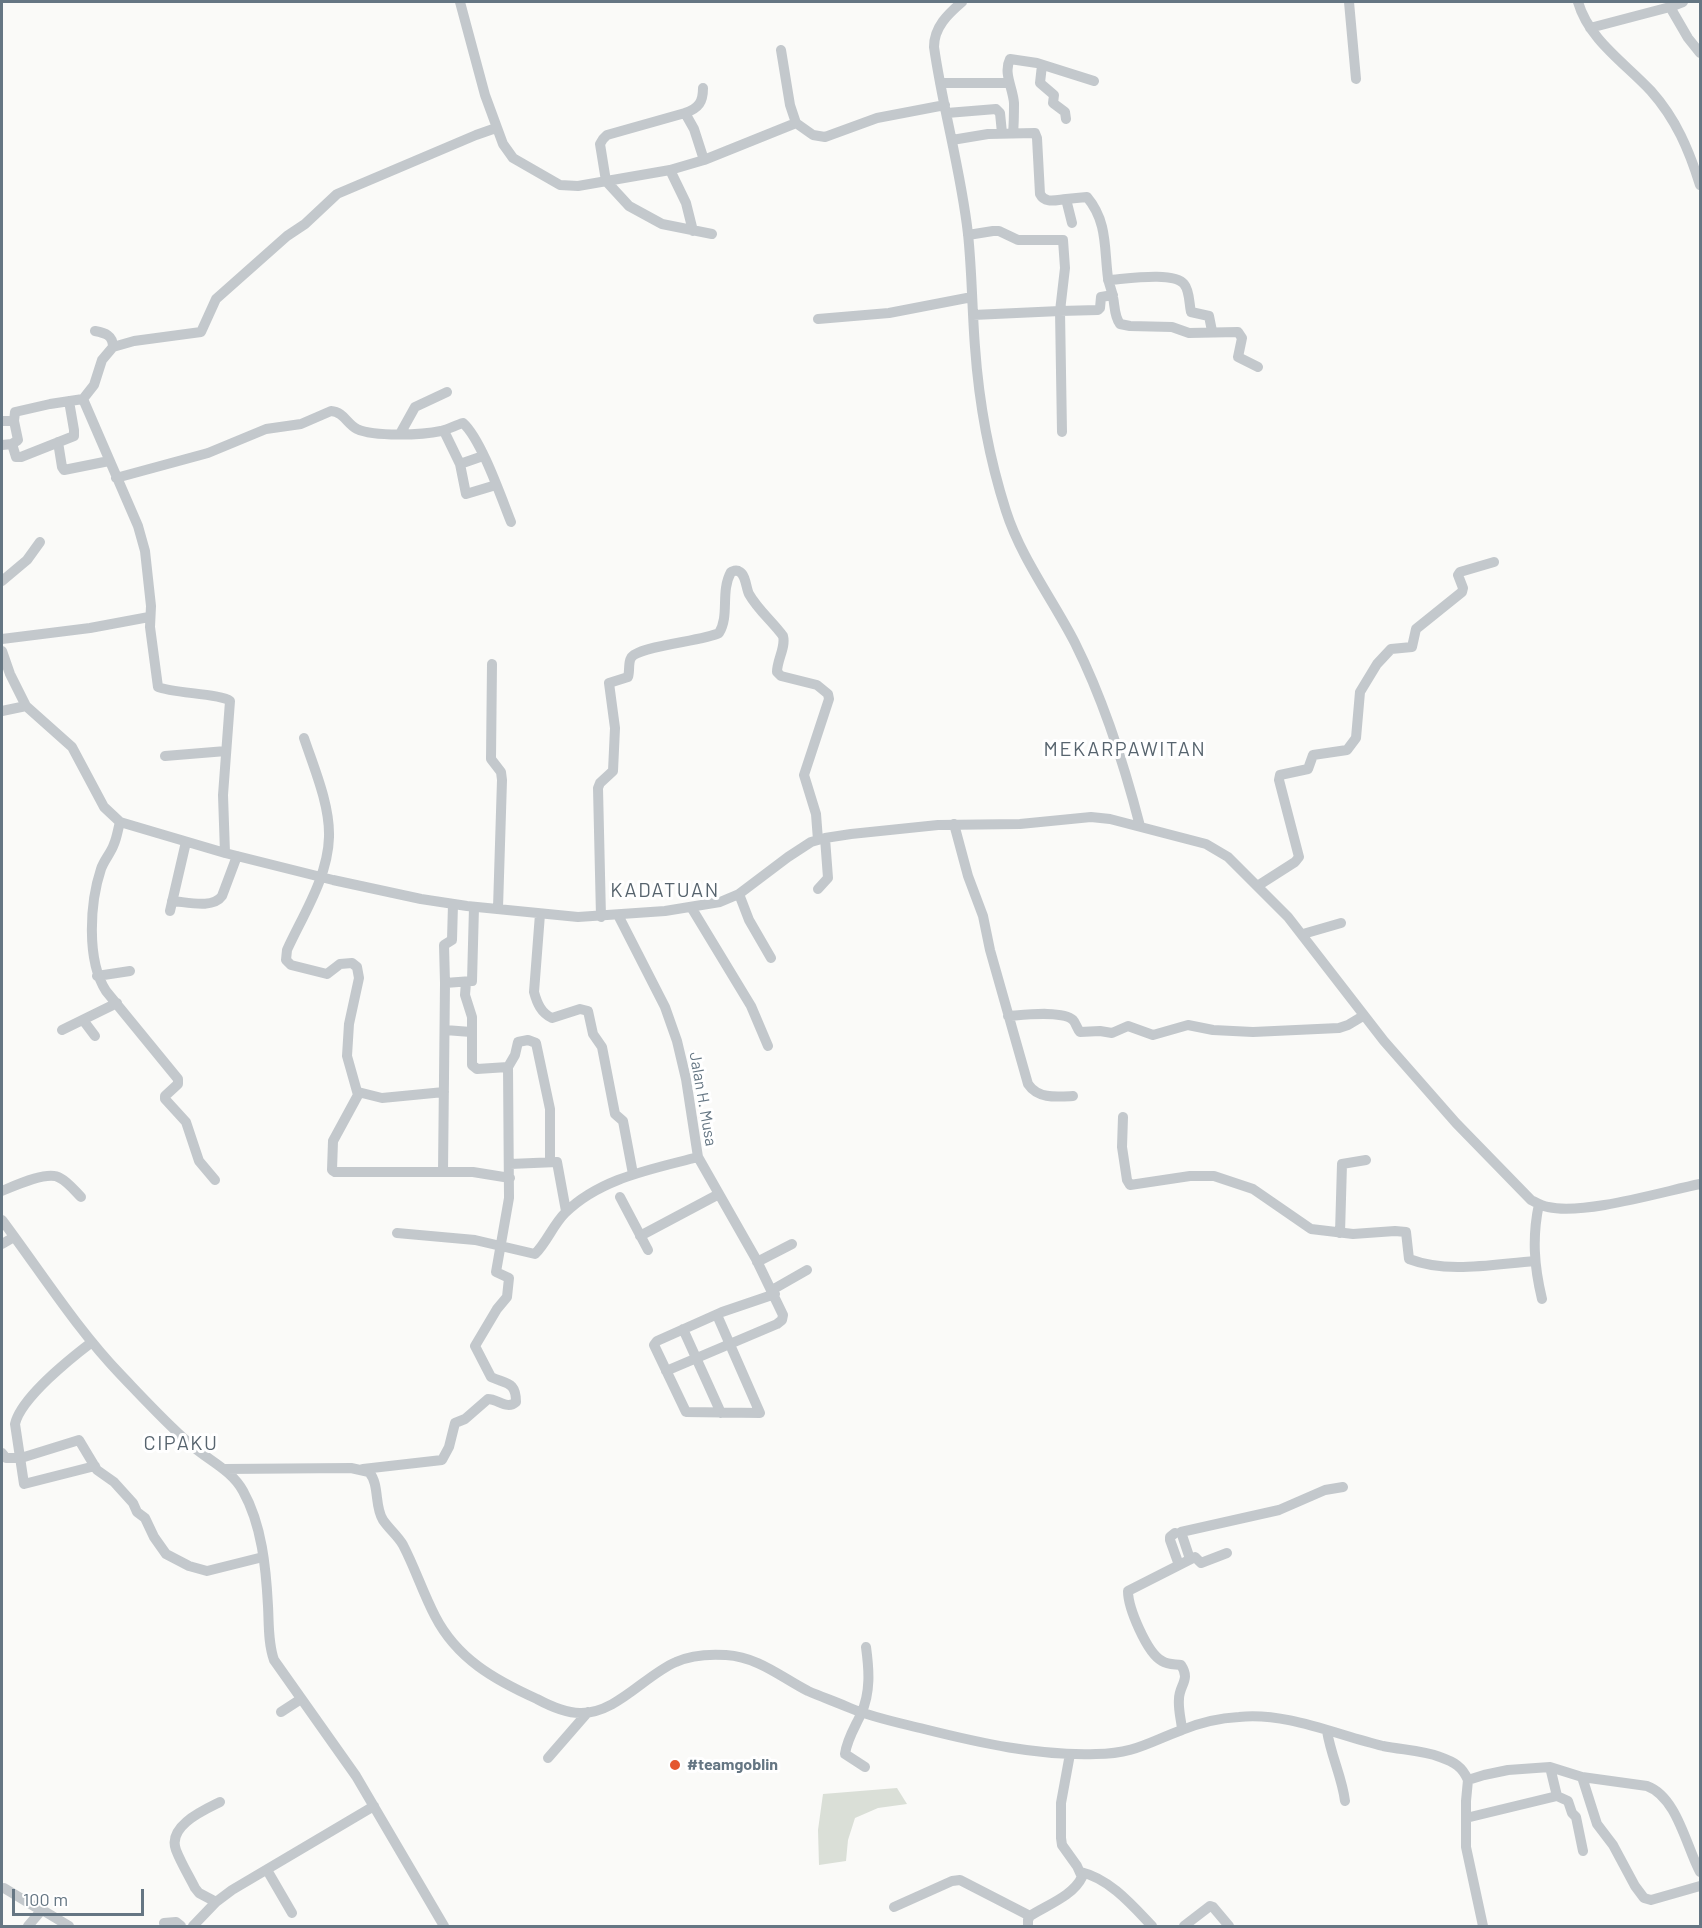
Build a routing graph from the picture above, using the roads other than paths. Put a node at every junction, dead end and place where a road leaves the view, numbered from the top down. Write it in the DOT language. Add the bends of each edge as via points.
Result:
graph roads {
  1 [pos="460,2"];
  2 [pos="962,2"];
  3 [pos="1349,2"];
  4 [pos="1578,2"];
  5 [pos="1683,2"];
  6 [pos="1670,7"];
  7 [pos="1590,28"];
  8 [pos="781,50"];
  9 [pos="1701,52"];
  10 [pos="1042,65"];
  11 [pos="1356,79"];
  12 [pos="1094,81"];
  13 [pos="940,83"];
  14 [pos="1009,83"];
  15 [pos="703,88"];
  16 [pos="946,109"];
  17 [pos="685,113"];
  18 [pos="1066,119"];
  19 [pos="796,123"];
  20 [pos="496,128"];
  21 [pos="1002,133"];
  22 [pos="1013,133"];
  23 [pos="952,140"];
  24 [pos="1696,155"];
  25 [pos="704,160"];
  26 [pos="670,170"];
  27 [pos="606,181"];
  28 [pos="1701,185"];
  29 [pos="1066,199"];
  30 [pos="1072,223"];
  31 [pos="693,231"];
  32 [pos="712,234"];
  33 [pos="968,235"];
  34 [pos="1108,280"];
  35 [pos="1113,295"];
  36 [pos="972,297"];
  37 [pos="1060,311"];
  38 [pos="973,315"];
  39 [pos="818,319"];
  40 [pos="95,331"];
  41 [pos="1212,331"];
  42 [pos="113,347"];
  43 [pos="1258,367"];
  44 [pos="447,392"];
  45 [pos="83,399"];
  46 [pos="69,400"];
  47 [pos="2,421"];
  48 [pos="14,421"];
  49 [pos="444,431"];
  50 [pos="1062,432"];
  51 [pos="400,434"];
  52 [pos="58,442"];
  53 [pos="7,444"];
  54 [pos="483,456"];
  55 [pos="109,461"];
  56 [pos="460,464"];
  57 [pos="116,478"];
  58 [pos="496,485"];
  59 [pos="510,522"];
  60 [pos="40,542"];
  61 [pos="1494,562"];
  62 [pos="2,581"];
  63 [pos="149,617"];
  64 [pos="2,639"];
  65 [pos="2,651"];
  66 [pos="492,664"];
  67 [pos="26,706"];
  68 [pos="2,711"];
  69 [pos="304,738"];
  70 [pos="226,751"];
  71 [pos="165,756"];
  72 [pos="120,822"];
  73 [pos="954,824"];
  74 [pos="1140,826"];
  75 [pos="822,839"];
  76 [pos="186,842"];
  77 [pos="225,853"];
  78 [pos="237,856"];
  79 [pos="321,876"];
  80 [pos="1259,885"];
  81 [pos="818,889"];
  82 [pos="740,894"];
  83 [pos="453,904"];
  84 [pos="474,907"];
  85 [pos="691,907"];
  86 [pos="498,908"];
  87 [pos="540,914"];
  88 [pos="618,915"];
  89 [pos="601,916"];
  90 [pos="1341,923"];
  91 [pos="1303,934"];
  92 [pos="771,958"];
  93 [pos="130,971"];
  94 [pos="97,976"];
  95 [pos="466,982"];
  96 [pos="445,983"];
  97 [pos="117,1003"];
  98 [pos="1008,1016"];
  99 [pos="1363,1016"];
  100 [pos="83,1020"];
  101 [pos="62,1029"];
  102 [pos="445,1030"];
  103 [pos="471,1032"];
  104 [pos="95,1036"];
  105 [pos="768,1046"];
  106 [pos="508,1067"];
  107 [pos="358,1092"];
  108 [pos="444,1092"];
  109 [pos="1073,1096"];
  110 [pos="1123,1117"];
  111 [pos="698,1157"];
  112 [pos="1366,1160"];
  113 [pos="550,1162"];
  114 [pos="510,1164"];
  115 [pos="443,1172"];
  116 [pos="633,1174"];
  117 [pos="510,1178"];
  118 [pos="215,1180"];
  119 [pos="1701,1184"];
  120 [pos="2,1191"];
  121 [pos="719,1194"];
  122 [pos="81,1197"];
  123 [pos="620,1197"];
  124 [pos="1539,1204"];
  125 [pos="566,1211"];
  126 [pos="2,1220"];
  127 [pos="397,1233"];
  128 [pos="1340,1233"];
  129 [pos="640,1236"];
  130 [pos="14,1237"];
  131 [pos="2,1244"];
  132 [pos="792,1244"];
  133 [pos="500,1245"];
  134 [pos="648,1250"];
  135 [pos="1534,1261"];
  136 [pos="757,1262"];
  137 [pos="807,1270"];
  138 [pos="773,1292"];
  139 [pos="1542,1299"];
  140 [pos="717,1315"];
  141 [pos="684,1329"];
  142 [pos="92,1342"];
  143 [pos="730,1344"];
  144 [pos="696,1357"];
  145 [pos="666,1371"];
  146 [pos="721,1413"];
  147 [pos="2,1453"];
  148 [pos="21,1458"];
  149 [pos="94,1466"];
  150 [pos="225,1469"];
  151 [pos="363,1469"];
  152 [pos="1343,1487"];
  153 [pos="1174,1533"];
  154 [pos="1227,1553"];
  155 [pos="263,1557"];
  156 [pos="1190,1559"];
  157 [pos="1179,1565"];
  158 [pos="866,1647"];
  159 [pos="301,1699"];
  160 [pos="281,1712"];
  161 [pos="588,1712"];
  162 [pos="862,1713"];
  163 [pos="1182,1729"];
  164 [pos="1328,1731"];
  165 [pos="1070,1754"];
  166 [pos="548,1758"];
  167 [pos="865,1767"];
  168 [pos="1550,1767"];
  169 [pos="1582,1777"];
  170 [pos="1468,1780"];
  171 [pos="1581,1795"];
  172 [pos="1557,1796"];
  173 [pos="1346,1801"];
  174 [pos="1568,1801"];
  175 [pos="220,1802"];
  176 [pos="374,1806"];
  177 [pos="1466,1818"];
  178 [pos="1583,1851"];
  179 [pos="267,1870"];
  180 [pos="1081,1872"];
  181 [pos="1701,1872"];
  182 [pos="1701,1886"];
  183 [pos="4,1888"];
  184 [pos="216,1902"];
  185 [pos="894,1907"];
  186 [pos="42,1911"];
  187 [pos="292,1913"];
  188 [pos="1029,1921"];
  189 [pos="164,1923"];
  190 [pos="28,1926"];
  191 [pos="69,1926"];
  192 [pos="181,1926"];
  193 [pos="193,1926"];
  194 [pos="444,1926"];
  195 [pos="1152,1926"];
  196 [pos="1184,1926"];
  197 [pos="1229,1926"];
  198 [pos="1483,1926"];
  1 -- 20 [label="street"];
  2 -- 13 [label="street" via="942,23 934,40"];
  3 -- 11 [label="street"];
  4 -- 7 [label="street"];
  5 -- 6 [label="street"];
  6 -- 7 [label="street"];
  6 -- 9 [label="street"];
  7 -- 24 [label="street" via="1665,108"];
  8 -- 19 [label="street"];
  10 -- 12 [label="street"];
  10 -- 14 [label="street" via="1010,59"];
  10 -- 18 [label="street" via="1040,83 1054,95 1053,103 1065,112"];
  13 -- 14 [label="street"];
  13 -- 16 [label="street"];
  14 -- 22 [label="street" via="1014,103"];
  15 -- 17 [label="street" via="700,105"];
  16 -- 19 [label="street" via="877,118 825,136 813,135"];
  16 -- 21 [label="street" via="996,109"];
  16 -- 23 [label="street"];
  17 -- 25 [label="street"];
  17 -- 27 [label="street" via="607,135 600,151"];
  19 -- 25 [label="street"];
  20 -- 27 [label="street" via="509,154 552,183 568,187"];
  20 -- 42 [label="street" via="337,194 216,299 199,333"];
  21 -- 22 [label="street"];
  21 -- 23 [label="street"];
  22 -- 29 [label="street" via="1036,135 1042,198"];
  23 -- 33 [label="street"];
  24 -- 28 [label="street"];
  25 -- 26 [label="street"];
  26 -- 27 [label="street"];
  26 -- 31 [label="street" via="686,203"];
  27 -- 31 [label="street" via="628,206 640,213 662,224"];
  29 -- 30 [label="street"];
  29 -- 34 [label="street" via="1086,196 1090,201 1105,236"];
  31 -- 32 [label="street"];
  33 -- 36 [label="street"];
  33 -- 37 [label="street" via="999,231 1018,240 1063,240 1065,268"];
  34 -- 35 [label="street"];
  34 -- 41 [label="street" via="1165,276 1179,280 1186,287 1191,312 1210,317"];
  35 -- 37 [label="street" via="1101,297 1098,309"];
  35 -- 41 [label="street" via="1116,317 1123,325 1172,327 1189,333"];
  36 -- 38 [label="street"];
  36 -- 39 [label="street" via="889,313"];
  37 -- 38 [label="street"];
  37 -- 50 [label="street"];
  38 -- 74 [label="street" via="982,409 1006,514 1093,681"];
  40 -- 42 [label="street" via="109,335"];
  41 -- 43 [label="street" via="1240,334 1238,357"];
  42 -- 45 [label="street" via="102,360 94,385"];
  44 -- 51 [label="street" via="415,407"];
  45 -- 46 [label="street"];
  45 -- 55 [label="street"];
  46 -- 48 [label="street" via="19,411 14,414"];
  46 -- 52 [label="street" via="74,436"];
  47 -- 48 [label="street"];
  48 -- 53 [label="street" via="19,438"];
  49 -- 51 [label="street"];
  49 -- 54 [label="street" via="465,423"];
  49 -- 56 [label="street"];
  51 -- 57 [label="street" via="358,430 342,415 331,411 301,424 260,431 208,453"];
  52 -- 53 [label="street" via="21,457 16,457"];
  52 -- 55 [label="street" via="64,470"];
  54 -- 56 [label="street"];
  54 -- 58 [label="street"];
  55 -- 57 [label="street"];
  56 -- 58 [label="street" via="467,494"];
  57 -- 63 [label="street" via="145,551"];
  58 -- 59 [label="street"];
  60 -- 62 [label="street" via="27,560"];
  61 -- 80 [label="street" via="1460,572 1462,592 1416,630 1412,647 1390,651 1377,664 1361,689 1356,738 1347,750 1313,754 1308,768 1279,777 1299,857"];
  63 -- 64 [label="street"];
  63 -- 70 [label="street" via="158,687 229,699"];
  65 -- 67 [label="street"];
  66 -- 86 [label="street" via="491,759 502,780"];
  67 -- 68 [label="street"];
  67 -- 72 [label="street" via="72,747 104,807"];
  69 -- 79 [label="street" via="320,784 329,830"];
  70 -- 71 [label="street"];
  70 -- 77 [label="street"];
  72 -- 76 [label="street"];
  72 -- 94 [label="street" via="101,870 94,907 92,932"];
  73 -- 74 [label="street" via="979,826 1091,818"];
  73 -- 75 [label="street"];
  73 -- 98 [label="street" via="983,916"];
  74 -- 80 [label="street" via="1215,848"];
  75 -- 81 [label="street" via="828,878"];
  75 -- 82 [label="street" via="798,849"];
  75 -- 89 [label="street" via="804,775 828,694 817,685 777,672 783,636 752,599 743,576 735,570 726,586 725,622 719,633 634,655 628,677 609,682 615,731 614,771 598,788"];
  76 -- 77 [label="street"];
  76 -- 78 [label="street" via="171,906 219,901"];
  77 -- 78 [label="street"];
  78 -- 79 [label="street"];
  79 -- 83 [label="street"];
  79 -- 107 [label="street" via="286,960 291,965 327,974 347,962 357,967 359,978 347,1053"];
  80 -- 91 [label="street"];
  82 -- 85 [label="street"];
  82 -- 92 [label="street" via="751,925"];
  83 -- 84 [label="street"];
  83 -- 96 [label="street" via="452,940 444,945"];
  84 -- 86 [label="street"];
  84 -- 95 [label="street" via="472,978"];
  85 -- 88 [label="street"];
  85 -- 105 [label="street" via="751,1006"];
  86 -- 87 [label="street"];
  87 -- 89 [label="street"];
  87 -- 116 [label="street" via="534,992 537,1001 552,1018 580,1009 588,1011 593,1034 602,1047 615,1114 623,1121"];
  88 -- 89 [label="street"];
  88 -- 111 [label="street, Jalan H. Musa" via="665,1007 677,1041"];
  90 -- 91 [label="street"];
  91 -- 99 [label="street"];
  93 -- 94 [label="street"];
  94 -- 97 [label="street"];
  95 -- 96 [label="street"];
  95 -- 103 [label="street"];
  96 -- 102 [label="street"];
  97 -- 100 [label="street"];
  97 -- 118 [label="street" via="178,1079 165,1099 186,1122 199,1161"];
  98 -- 99 [label="street" via="1067,1016 1080,1032 1112,1033 1128,1026 1159,1035 1188,1025 1253,1032 1340,1028"];
  98 -- 109 [label="street" via="1032,1089 1042,1095"];
  99 -- 124 [label="street" via="1456,1123"];
  100 -- 101 [label="street"];
  100 -- 104 [label="street"];
  102 -- 103 [label="street"];
  102 -- 108 [label="street"];
  103 -- 106 [label="street" via="473,1068"];
  106 -- 113 [label="street" via="518,1042 536,1043 550,1109"];
  106 -- 114 [label="street"];
  107 -- 108 [label="street" via="382,1098"];
  107 -- 115 [label="street" via="333,1141 333,1171"];
  108 -- 115 [label="street"];
  110 -- 128 [label="street" via="1122,1147 1129,1185 1214,1176 1253,1189 1310,1228"];
  111 -- 116 [label="street"];
  111 -- 121 [label="street, Jalan H. Musa"];
  112 -- 128 [label="street" via="1342,1164"];
  113 -- 114 [label="street"];
  113 -- 125 [label="street" via="559,1164"];
  114 -- 117 [label="street"];
  115 -- 117 [label="street" via="479,1172"];
  116 -- 125 [label="street"];
  117 -- 133 [label="street"];
  119 -- 124 [label="street" via="1600,1205 1559,1208"];
  120 -- 122 [label="street" via="48,1176 60,1177"];
  121 -- 129 [label="street"];
  121 -- 136 [label="street, Jalan H. Musa"];
  123 -- 129 [label="street"];
  124 -- 135 [label="street"];
  125 -- 133 [label="street" via="535,1254"];
  126 -- 130 [label="street"];
  127 -- 133 [label="street"];
  128 -- 135 [label="street" via="1406,1232 1409,1259 1427,1264 1482,1266"];
  129 -- 134 [label="street"];
  130 -- 131 [label="street"];
  130 -- 142 [label="street"];
  132 -- 136 [label="street"];
  133 -- 151 [label="street" via="496,1271 509,1278 508,1296 475,1346 490,1375 509,1384 516,1397 512,1405 488,1399 455,1423 442,1460"];
  135 -- 139 [label="street"];
  136 -- 138 [label="street, Jalan H. Musa"];
  137 -- 138 [label="street"];
  138 -- 140 [label="street"];
  138 -- 143 [label="street, Jalan H. Musa" via="782,1320"];
  140 -- 141 [label="street"];
  140 -- 143 [label="street"];
  141 -- 144 [label="street"];
  141 -- 145 [label="street" via="655,1343"];
  142 -- 148 [label="street" via="55,1372 17,1418"];
  142 -- 150 [label="street" via="187,1442"];
  143 -- 144 [label="street"];
  143 -- 146 [label="street" via="760,1413"];
  144 -- 145 [label="street"];
  144 -- 146 [label="street"];
  145 -- 146 [label="street" via="686,1412"];
  147 -- 148 [label="street" via="6,1458"];
  148 -- 149 [label="street" via="77,1439"];
  148 -- 149 [label="street" via="27,1484"];
  149 -- 155 [label="street" via="133,1503 146,1518 162,1551 175,1559 207,1571"];
  150 -- 151 [label="street"];
  150 -- 155 [label="street" via="235,1478 249,1504"];
  151 -- 161 [label="street" via="374,1479 381,1516 403,1545 437,1620 464,1657 535,1699 563,1710"];
  152 -- 156 [label="street" via="1325,1490 1279,1510 1181,1532"];
  153 -- 157 [label="street" via="1170,1540"];
  154 -- 156 [label="street" via="1201,1563 1196,1557"];
  155 -- 159 [label="street" via="271,1651"];
  156 -- 157 [label="street"];
  157 -- 163 [label="street" via="1129,1588 1128,1593 1138,1624 1156,1657 1184,1668 1185,1682 1179,1696"];
  158 -- 162 [label="street" via="870,1670"];
  159 -- 160 [label="street"];
  159 -- 176 [label="street"];
  161 -- 162 [label="street" via="622,1698 676,1661 729,1655 764,1665 807,1690"];
  161 -- 166 [label="street"];
  162 -- 165 [label="street" via="956,1737"];
  162 -- 167 [label="street" via="845,1754"];
  163 -- 164 [label="street" via="1236,1717 1266,1716"];
  163 -- 165 [label="street" via="1148,1746 1125,1752"];
  164 -- 170 [label="street" via="1437,1756 1464,1769"];
  164 -- 173 [label="street"];
  165 -- 180 [label="street" via="1061,1803 1061,1838"];
  168 -- 169 [label="street"];
  168 -- 170 [label="street" via="1508,1770"];
  168 -- 172 [label="street"];
  169 -- 181 [label="street" via="1655,1789 1679,1822"];
  169 -- 182 [label="street" via="1596,1821 1644,1898 1651,1900"];
  170 -- 177 [label="street"];
  171 -- 174 [label="street"];
  172 -- 174 [label="street"];
  172 -- 177 [label="street"];
  174 -- 178 [label="street" via="1576,1817"];
  175 -- 184 [label="street" via="185,1822 175,1841 195,1888"];
  176 -- 179 [label="street"];
  176 -- 194 [label="street"];
  177 -- 198 [label="street" via="1466,1847"];
  179 -- 184 [label="street"];
  179 -- 187 [label="street"];
  180 -- 188 [label="street" via="1076,1887"];
  180 -- 195 [label="street" via="1112,1887"];
  183 -- 186 [label="street"];
  184 -- 193 [label="street"];
  185 -- 188 [label="street" via="960,1880"];
  186 -- 190 [label="street"];
  186 -- 191 [label="street"];
  189 -- 192 [label="street" via="176,1922"];
  196 -- 197 [label="street" via="1210,1906"];
}
